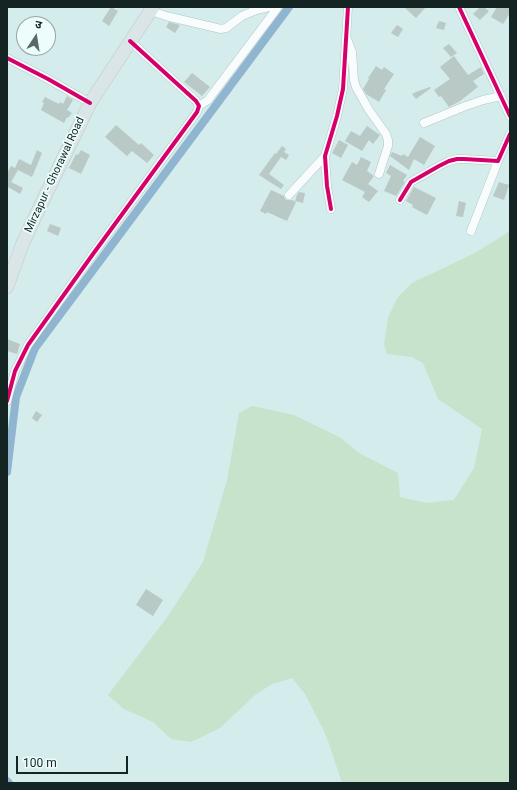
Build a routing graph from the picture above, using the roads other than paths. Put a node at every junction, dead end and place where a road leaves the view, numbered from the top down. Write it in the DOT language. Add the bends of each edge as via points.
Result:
graph roads {
  1 [pos="269,7"];
  2 [pos="278,7"];
  3 [pos="348,7"];
  4 [pos="459,7"];
  5 [pos="152,9"];
  6 [pos="346,37"];
  7 [pos="130,41"];
  8 [pos="7,58"];
  9 [pos="501,96"];
  10 [pos="90,103"];
  11 [pos="199,106"];
  12 [pos="510,116"];
  13 [pos="424,123"];
  14 [pos="510,134"];
  15 [pos="325,156"];
  16 [pos="498,161"];
  17 [pos="379,174"];
  18 [pos="289,195"];
  19 [pos="400,200"];
  20 [pos="331,209"];
  21 [pos="471,231"];
  22 [pos="10,266"];
  23 [pos="7,287"];
  24 [pos="7,401"];
  1 -- 5 [label="street" via="242,16 226,28 166,16"];
  2 -- 11 [label="street" via="208,100"];
  3 -- 6 [label="street"];
  4 -- 9 [label="street"];
  5 -- 7 [label="main road, Mirzapur - Ghorawal Road"];
  6 -- 15 [label="street" via="343,89"];
  6 -- 17 [label="street" via="352,52 356,87 388,140"];
  7 -- 10 [label="main road, Mirzapur - Ghorawal Road"];
  7 -- 11 [label="street" via="191,95"];
  8 -- 10 [label="street"];
  9 -- 12 [label="street"];
  9 -- 13 [label="street" via="470,104"];
  10 -- 22 [label="main road, Mirzapur - Ghorawal Road"];
  11 -- 24 [label="street" via="194,117 28,345 15,371"];
  14 -- 16 [label="street"];
  15 -- 18 [label="street"];
  15 -- 20 [label="street"];
  16 -- 19 [label="street" via="449,161 411,182"];
  16 -- 21 [label="street"];
  22 -- 23 [label="main road, Mirzapur - Ghorawal Road"];
}
